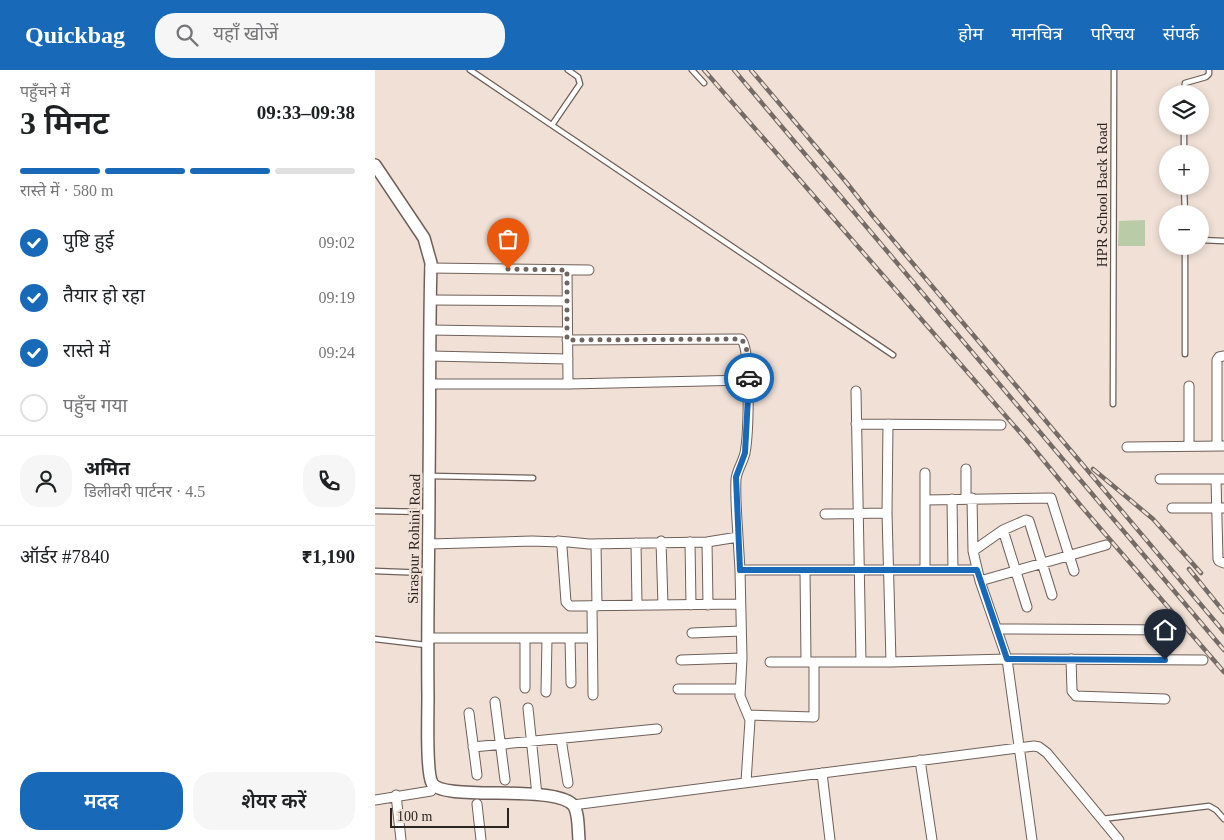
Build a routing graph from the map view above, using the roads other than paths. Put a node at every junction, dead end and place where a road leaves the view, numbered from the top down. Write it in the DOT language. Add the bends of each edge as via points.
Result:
graph roads {
  1 [pos="469,70"];
  2 [pos="568,70"];
  3 [pos="692,70"];
  4 [pos="1114,70"];
  5 [pos="1209,70"];
  6 [pos="704,83"];
  7 [pos="1185,85"];
  8 [pos="552,126"];
  9 [pos="375,165"];
  10 [pos="1209,240"];
  11 [pos="1224,241"];
  12 [pos="1185,255"];
  13 [pos="431,268"];
  14 [pos="567,270"];
  15 [pos="589,270"];
  16 [pos="430,300"];
  17 [pos="567,301"];
  18 [pos="430,330"];
  19 [pos="567,336"];
  20 [pos="1185,354"];
  21 [pos="893,355"];
  22 [pos="430,356"];
  23 [pos="1224,356"];
  24 [pos="568,359"];
  25 [pos="749,380"];
  26 [pos="430,384"];
  27 [pos="568,384"];
  28 [pos="1189,386"];
  29 [pos="856,391"];
  30 [pos="1113,404"];
  31 [pos="856,424"];
  32 [pos="888,424"];
  33 [pos="1001,425"];
  34 [pos="1189,446"];
  35 [pos="1220,446"];
  36 [pos="1127,447"];
  37 [pos="966,469"];
  38 [pos="925,473"];
  39 [pos="429,476"];
  40 [pos="533,478"];
  41 [pos="1220,479"];
  42 [pos="1160,480"];
  43 [pos="969,498"];
  44 [pos="952,499"];
  45 [pos="925,500"];
  46 [pos="1172,508"];
  47 [pos="1220,508"];
  48 [pos="375,511"];
  49 [pos="429,512"];
  50 [pos="857,513"];
  51 [pos="887,513"];
  52 [pos="825,514"];
  53 [pos="1003,530"];
  54 [pos="738,537"];
  55 [pos="558,541"];
  56 [pos="661,541"];
  57 [pos="690,542"];
  58 [pos="707,542"];
  59 [pos="636,543"];
  60 [pos="429,544"];
  61 [pos="595,544"];
  62 [pos="1106,545"];
  63 [pos="973,551"];
  64 [pos="1070,556"];
  65 [pos="1043,564"];
  66 [pos="1224,564"];
  67 [pos="740,570"];
  68 [pos="805,570"];
  69 [pos="859,570"];
  70 [pos="888,570"];
  71 [pos="925,570"];
  72 [pos="953,570"];
  73 [pos="977,570"];
  74 [pos="375,571"];
  75 [pos="1017,571"];
  76 [pos="1074,571"];
  77 [pos="429,573"];
  78 [pos="980,581"];
  79 [pos="1052,595"];
  80 [pos="740,604"];
  81 [pos="637,605"];
  82 [pos="663,605"];
  83 [pos="691,605"];
  84 [pos="708,605"];
  85 [pos="594,606"];
  86 [pos="1027,607"];
  87 [pos="997,629"];
  88 [pos="1177,630"];
  89 [pos="741,631"];
  90 [pos="692,633"];
  91 [pos="525,638"];
  92 [pos="547,638"];
  93 [pos="571,638"];
  94 [pos="592,638"];
  95 [pos="375,639"];
  96 [pos="428,642"];
  97 [pos="742,658"];
  98 [pos="1007,659"];
  99 [pos="1071,659"];
  100 [pos="681,660"];
  101 [pos="1203,660"];
  102 [pos="770,662"];
  103 [pos="810,662"];
  104 [pos="861,662"];
  105 [pos="891,662"];
  106 [pos="571,683"];
  107 [pos="525,688"];
  108 [pos="679,689"];
  109 [pos="740,690"];
  110 [pos="546,692"];
  111 [pos="593,696"];
  112 [pos="1165,699"];
  113 [pos="495,702"];
  114 [pos="527,708"];
  115 [pos="469,713"];
  116 [pos="749,715"];
  117 [pos="657,729"];
  118 [pos="561,739"];
  119 [pos="531,742"];
  120 [pos="501,745"];
  121 [pos="473,748"];
  122 [pos="1019,748"];
  123 [pos="920,760"];
  124 [pos="822,773"];
  125 [pos="477,775"];
  126 [pos="505,780"];
  127 [pos="746,782"];
  128 [pos="568,783"];
  129 [pos="431,791"];
  130 [pos="537,795"];
  131 [pos="396,796"];
  132 [pos="375,800"];
  133 [pos="477,804"];
  134 [pos="573,805"];
  135 [pos="1102,819"];
  136 [pos="1224,819"];
  137 [pos="401,840"];
  138 [pos="481,840"];
  139 [pos="579,840"];
  140 [pos="829,840"];
  141 [pos="932,840"];
  142 [pos="1032,840"];
  143 [pos="1119,840"];
  1 -- 8 [label="lane"];
  2 -- 8 [label="lane" via="579,78 579,84"];
  3 -- 6 [label="lane"];
  4 -- 30 [label="lane, HPR School Back Road"];
  5 -- 7 [label="lane" via="1207,77"];
  8 -- 21 [label="lane"];
  9 -- 13 [label="street, Siraspur Rohini Road" via="424,238"];
  10 -- 11 [label="lane"];
  12 -- 20 [label="lane"];
  13 -- 14 [label="street"];
  13 -- 16 [label="street, Siraspur Rohini Road"];
  14 -- 15 [label="street"];
  14 -- 17 [label="street"];
  16 -- 17 [label="street"];
  16 -- 18 [label="street, Siraspur Rohini Road"];
  17 -- 19 [label="street"];
  18 -- 19 [label="street"];
  18 -- 22 [label="street, Siraspur Rohini Road"];
  19 -- 24 [label="street"];
  19 -- 25 [label="street" via="741,339 746,347"];
  22 -- 24 [label="street"];
  22 -- 26 [label="street, Siraspur Rohini Road"];
  23 -- 35 [label="street" via="1217,360"];
  24 -- 27 [label="street"];
  25 -- 27 [label="street"];
  25 -- 54 [label="street" via="745,453 736,477"];
  26 -- 27 [label="street"];
  26 -- 39 [label="street, Siraspur Rohini Road"];
  28 -- 34 [label="street"];
  29 -- 31 [label="street"];
  31 -- 32 [label="street"];
  31 -- 50 [label="street"];
  32 -- 33 [label="street"];
  32 -- 51 [label="street"];
  34 -- 35 [label="street"];
  34 -- 36 [label="street"];
  37 -- 43 [label="street"];
  38 -- 45 [label="street"];
  39 -- 40 [label="lane"];
  39 -- 49 [label="street, Siraspur Rohini Road"];
  41 -- 42 [label="street"];
  41 -- 47 [label="street"];
  43 -- 44 [label="street"];
  43 -- 63 [label="street"];
  43 -- 64 [label="street" via="1051,498"];
  44 -- 45 [label="street"];
  44 -- 72 [label="street"];
  45 -- 71 [label="street"];
  46 -- 47 [label="street"];
  47 -- 66 [label="street" via="1219,561"];
  48 -- 49 [label="lane"];
  49 -- 60 [label="street, Siraspur Rohini Road"];
  50 -- 51 [label="street"];
  50 -- 52 [label="street"];
  50 -- 69 [label="street"];
  51 -- 70 [label="street"];
  53 -- 63 [label="street"];
  53 -- 65 [label="street" via="1029,521"];
  53 -- 75 [label="street"];
  54 -- 58 [label="street"];
  54 -- 67 [label="street"];
  55 -- 60 [label="street"];
  55 -- 61 [label="street"];
  55 -- 85 [label="street" via="563,547 567,604"];
  56 -- 57 [label="street"];
  56 -- 59 [label="street"];
  56 -- 82 [label="street"];
  57 -- 58 [label="street"];
  57 -- 83 [label="street"];
  58 -- 84 [label="street"];
  59 -- 61 [label="street"];
  59 -- 81 [label="street"];
  60 -- 77 [label="street, Siraspur Rohini Road"];
  61 -- 85 [label="street"];
  62 -- 64 [label="street"];
  63 -- 73 [label="street"];
  64 -- 65 [label="street"];
  64 -- 76 [label="street"];
  65 -- 75 [label="street"];
  65 -- 79 [label="street"];
  67 -- 68 [label="street"];
  67 -- 80 [label="street"];
  68 -- 69 [label="street"];
  68 -- 103 [label="street"];
  69 -- 70 [label="street"];
  69 -- 104 [label="street"];
  70 -- 71 [label="street"];
  70 -- 105 [label="street"];
  71 -- 72 [label="street"];
  72 -- 73 [label="street"];
  73 -- 78 [label="street"];
  74 -- 77 [label="lane"];
  75 -- 78 [label="street"];
  75 -- 86 [label="street"];
  77 -- 96 [label="street, Siraspur Rohini Road"];
  78 -- 87 [label="street"];
  80 -- 84 [label="street"];
  80 -- 89 [label="street"];
  81 -- 82 [label="street"];
  81 -- 85 [label="street"];
  82 -- 83 [label="street"];
  83 -- 84 [label="street"];
  85 -- 94 [label="street"];
  87 -- 88 [label="street"];
  87 -- 98 [label="street"];
  89 -- 90 [label="street"];
  89 -- 97 [label="street"];
  91 -- 92 [label="street"];
  91 -- 96 [label="street"];
  91 -- 107 [label="street"];
  92 -- 93 [label="street"];
  92 -- 110 [label="street"];
  93 -- 94 [label="street"];
  93 -- 106 [label="street"];
  94 -- 111 [label="street"];
  95 -- 96 [label="lane"];
  96 -- 130 [label="street, Siraspur Rohini Road" via="432,783 446,790"];
  97 -- 100 [label="street"];
  97 -- 109 [label="street"];
  98 -- 99 [label="street"];
  98 -- 105 [label="street"];
  98 -- 122 [label="street"];
  99 -- 101 [label="street"];
  99 -- 112 [label="street" via="1072,691 1076,696"];
  102 -- 103 [label="street"];
  103 -- 104 [label="street"];
  103 -- 116 [label="street" via="814,717"];
  104 -- 105 [label="street"];
  108 -- 109 [label="street"];
  109 -- 116 [label="street" via="740,698"];
  113 -- 120 [label="street"];
  114 -- 119 [label="street"];
  115 -- 121 [label="street"];
  116 -- 127 [label="street"];
  117 -- 118 [label="street"];
  118 -- 119 [label="street"];
  118 -- 128 [label="street"];
  119 -- 120 [label="street"];
  119 -- 130 [label="street"];
  120 -- 121 [label="street"];
  120 -- 126 [label="street"];
  121 -- 125 [label="street"];
  122 -- 123 [label="street"];
  122 -- 135 [label="street" via="1034,746 1043,750"];
  122 -- 142 [label="street"];
  123 -- 124 [label="street"];
  123 -- 141 [label="street"];
  124 -- 127 [label="street"];
  124 -- 140 [label="street"];
  127 -- 134 [label="street"];
  129 -- 131 [label="street"];
  130 -- 134 [label="street, Siraspur Rohini Road" via="556,797"];
  131 -- 132 [label="street"];
  131 -- 137 [label="street"];
  133 -- 138 [label="street"];
  134 -- 139 [label="street"];
  135 -- 136 [label="lane" via="1209,806"];
  135 -- 143 [label="street"];
}
